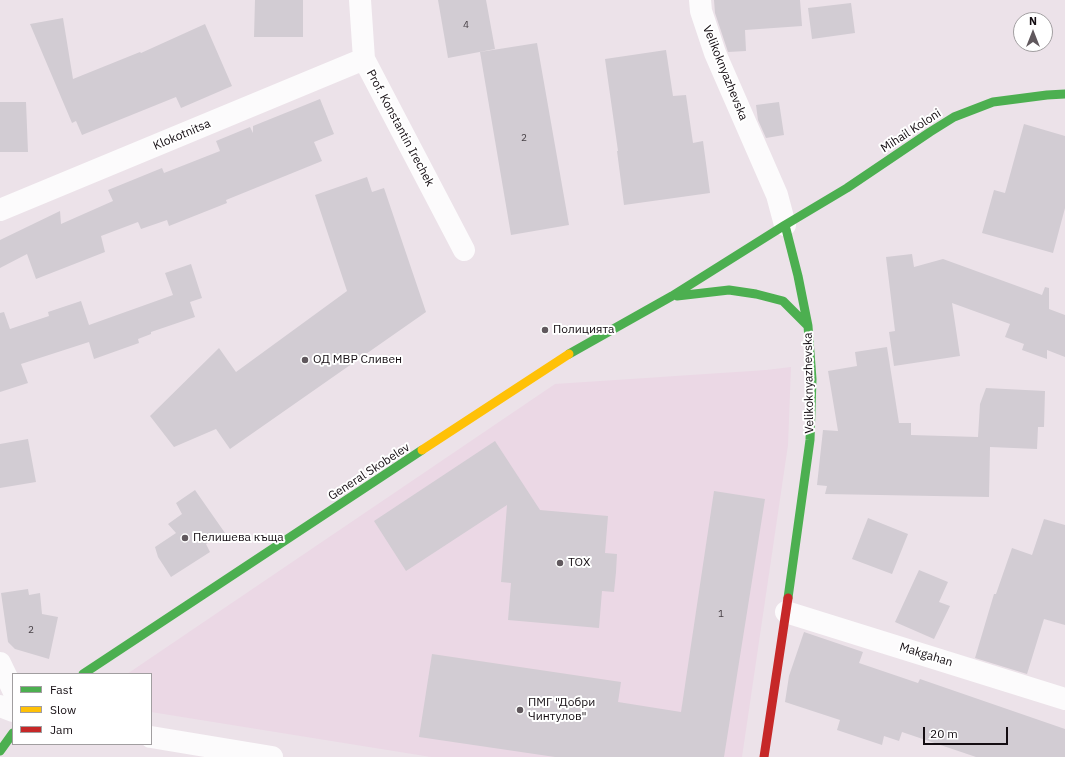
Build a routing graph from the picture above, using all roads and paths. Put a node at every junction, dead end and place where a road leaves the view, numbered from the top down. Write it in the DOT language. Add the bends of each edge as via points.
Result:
graph roads {
  1 [pos="360,0"];
  2 [pos="700,0"];
  3 [pos="364,59"];
  4 [pos="1065,94"];
  5 [pos="0,210"];
  6 [pos="785,225"];
  7 [pos="464,250"];
  8 [pos="672,296"];
  9 [pos="808,326"];
  10 [pos="786,612"];
  11 [pos="0,662"];
  12 [pos="86,673"];
  13 [pos="12,688"];
  14 [pos="1065,699"];
  15 [pos="0,706"];
  16 [pos="12,711"];
  17 [pos="12,734"];
  18 [pos="152,736"];
  19 [pos="0,752"];
  20 [pos="272,757"];
  21 [pos="764,757"];
  1 -- 3 [label="street, Prof. Konstantin Irechek"];
  2 -- 6 [label="street, Velikoknyazhevska" via="701,11 716,53 777,195"];
  3 -- 5 [label="street, Klokotnitsa"];
  3 -- 7 [label="street, Prof. Konstantin Irechek"];
  4 -- 6 [label="street, Mihail Koloni" via="993,102 954,117 847,188"];
  6 -- 8 [label="street, Mihail Koloni"];
  6 -- 9 [label="street, Velikoknyazhevska"];
  8 -- 9 [label="street" via="729,290 756,294 783,301"];
  8 -- 12 [label="street, General Skobelev" via="564,357"];
  9 -- 10 [label="street, Velikoknyazhevska" via="812,379 810,440"];
  10 -- 14 [label="street, Makgahan"];
  10 -- 21 [label="street, Velikoknyazhevska"];
  11 -- 13 [label="street"];
  15 -- 16 [label="street"];
  17 -- 19 [label="street"];
  18 -- 20 [label="street"];
}
